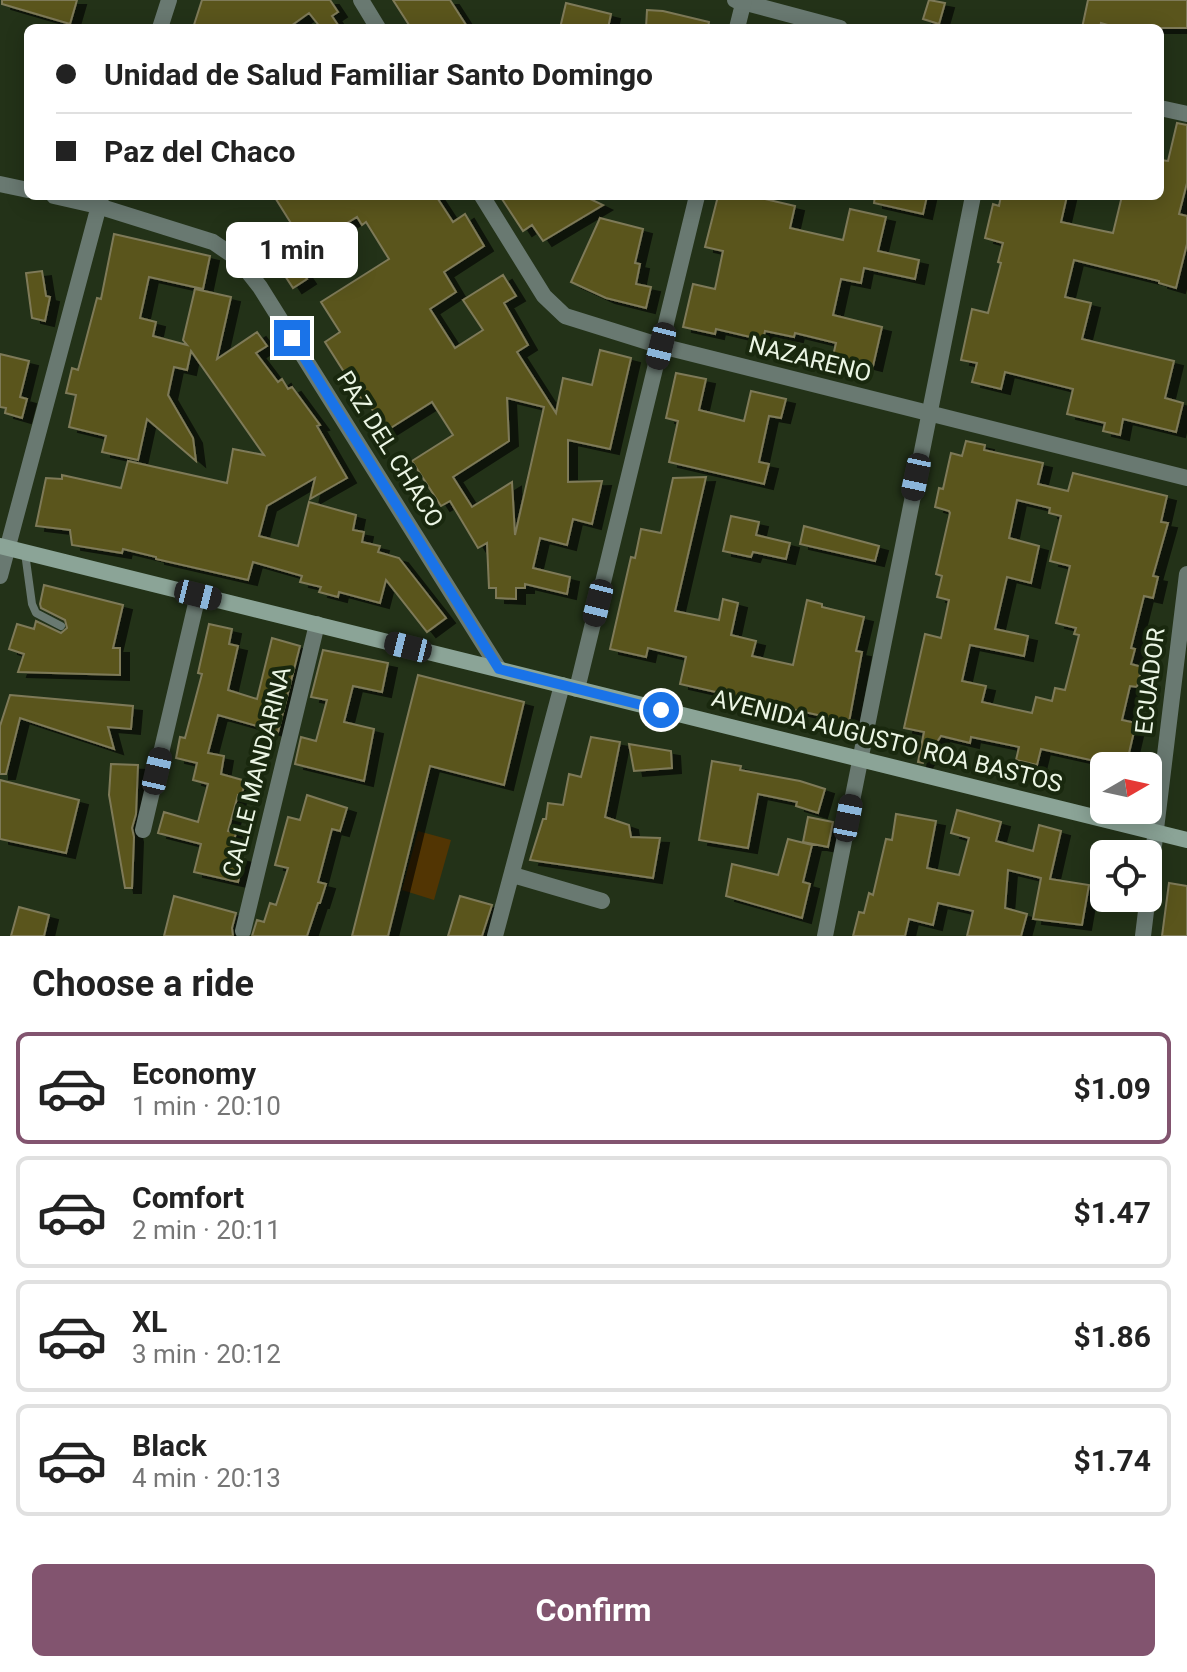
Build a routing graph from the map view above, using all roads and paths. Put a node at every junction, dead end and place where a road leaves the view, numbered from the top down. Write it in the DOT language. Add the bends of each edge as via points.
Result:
graph roads {
  1 [pos="169,0"];
  2 [pos="361,0"];
  3 [pos="741,1"];
  4 [pos="161,24"];
  5 [pos="376,24"];
  6 [pos="738,24"];
  7 [pos="825,24"];
  8 [pos="1164,109"];
  9 [pos="1187,114"];
  10 [pos="0,184"];
  11 [pos="24,189"];
  12 [pos="484,200"];
  13 [pos="696,200"];
  14 [pos="972,200"];
  15 [pos="100,201"];
  16 [pos="661,346"];
  17 [pos="929,414"];
  18 [pos="1187,478"];
  19 [pos="4,547"];
  20 [pos="25,552"];
  21 [pos="1187,574"];
  22 [pos="0,576"];
  23 [pos="198,595"];
  24 [pos="317,624"];
  25 [pos="61,626"];
  26 [pos="499,669"];
  27 [pos="570,687"];
  28 [pos="859,759"];
  29 [pos="143,830"];
  30 [pos="1156,832"];
  31 [pos="1187,840"];
  32 [pos="513,875"];
  33 [pos="602,901"];
  34 [pos="243,931"];
  35 [pos="495,936"];
  36 [pos="825,936"];
  37 [pos="1143,936"];
  1 -- 4 [label="street"];
  2 -- 5 [label="street"];
  3 -- 6 [label="street"];
  3 -- 7 [label="street"];
  8 -- 9 [label="street"];
  10 -- 11 [label="street"];
  12 -- 16 [label="street, NAZARENO" via="544,296 565,316"];
  13 -- 16 [label="street"];
  14 -- 17 [label="street"];
  15 -- 19 [label="street"];
  15 -- 26 [label="street, PAZ DEL CHACO" via="213,242 238,259 269,300"];
  16 -- 17 [label="street, NAZARENO"];
  16 -- 27 [label="street"];
  17 -- 18 [label="street, NAZARENO"];
  17 -- 28 [label="street"];
  19 -- 20 [label="main road, AVENIDA AUGUSTO ROA BASTOS"];
  19 -- 22 [label="street"];
  20 -- 23 [label="main road, AVENIDA AUGUSTO ROA BASTOS"];
  20 -- 25 [label="lane" via="36,613"];
  21 -- 30 [label="street, ECUADOR"];
  23 -- 24 [label="main road, AVENIDA AUGUSTO ROA BASTOS"];
  23 -- 29 [label="street"];
  24 -- 26 [label="main road, AVENIDA AUGUSTO ROA BASTOS"];
  24 -- 34 [label="street, CALLE MANDARINA"];
  26 -- 27 [label="main road, AVENIDA AUGUSTO ROA BASTOS"];
  27 -- 28 [label="main road, AVENIDA AUGUSTO ROA BASTOS"];
  27 -- 32 [label="street"];
  28 -- 30 [label="main road, AVENIDA AUGUSTO ROA BASTOS"];
  28 -- 36 [label="street"];
  30 -- 31 [label="main road, AVENIDA AUGUSTO ROA BASTOS"];
  30 -- 37 [label="street, ECUADOR"];
  32 -- 33 [label="street"];
  32 -- 35 [label="street"];
}
